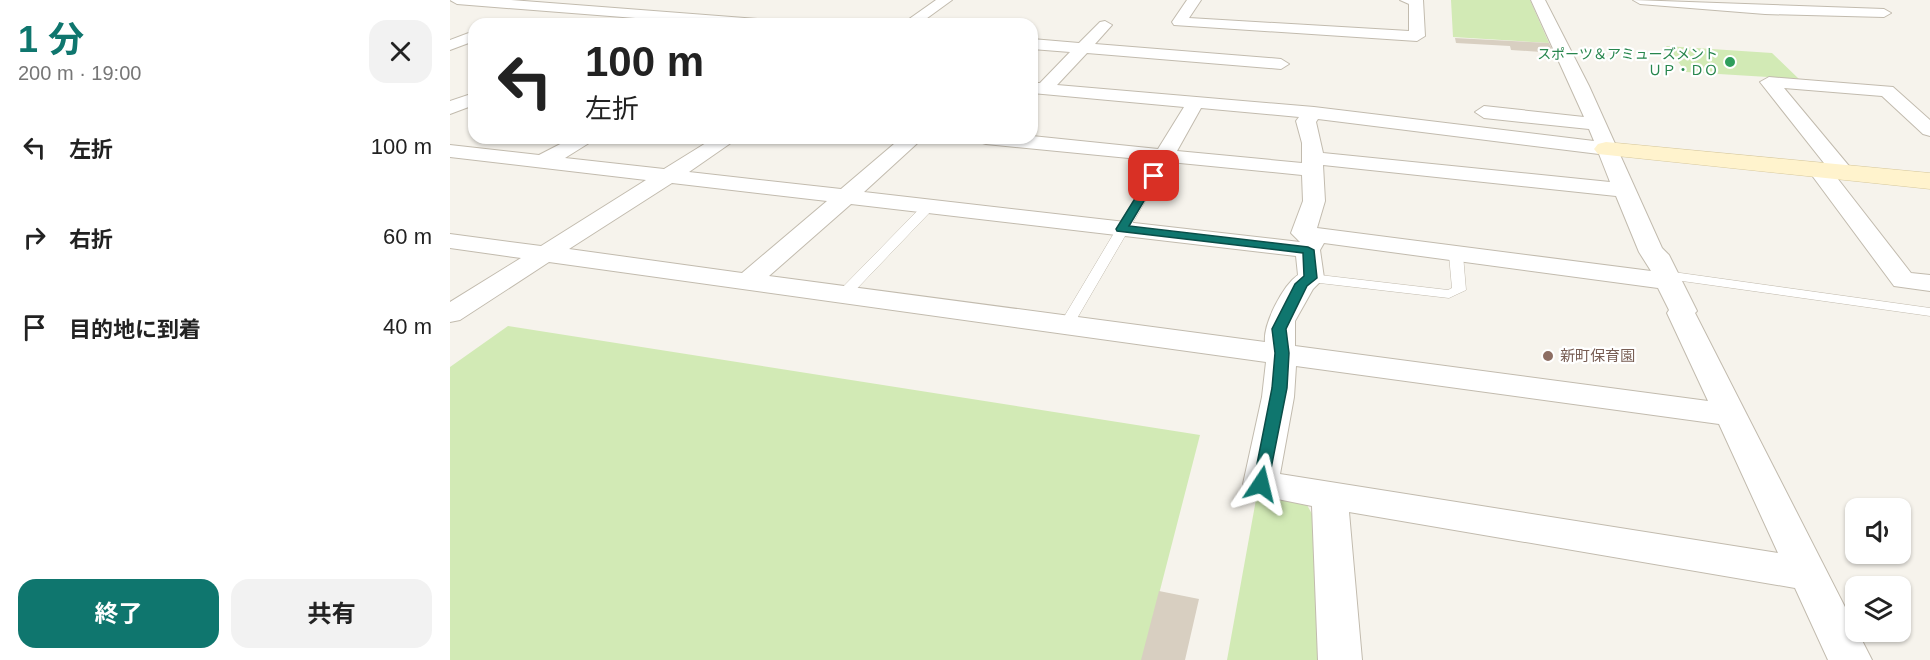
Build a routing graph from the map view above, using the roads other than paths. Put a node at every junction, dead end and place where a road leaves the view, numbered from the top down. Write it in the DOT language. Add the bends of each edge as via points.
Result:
graph roads {
  1 [pos="457,0"];
  2 [pos="576,0"];
  3 [pos="945,0"];
  4 [pos="1407,0"];
  5 [pos="1538,0"];
  6 [pos="1640,0"];
  7 [pos="491,1"];
  8 [pos="1196,3"];
  9 [pos="555,8"];
  10 [pos="1884,13"];
  11 [pos="450,14"];
  12 [pos="527,18"];
  13 [pos="688,18"];
  14 [pos="918,18"];
  15 [pos="1105,26"];
  16 [pos="450,38"];
  17 [pos="468,38"];
  18 [pos="468,39"];
  19 [pos="1038,44"];
  20 [pos="450,45"];
  21 [pos="1083,48"];
  22 [pos="1200,57"];
  23 [pos="1281,64"];
  24 [pos="1038,89"];
  25 [pos="468,100"];
  26 [pos="1174,101"];
  27 [pos="1194,103"];
  28 [pos="450,108"];
  29 [pos="1484,112"];
  30 [pos="1314,113"];
  31 [pos="1596,124"];
  32 [pos="1930,130"];
  33 [pos="1038,143"];
  34 [pos="576,144"];
  35 [pos="719,144"];
  36 [pos="906,144"];
  37 [pos="1606,149"];
  38 [pos="450,151"];
  39 [pos="1164,156"];
  40 [pos="542,162"];
  41 [pos="1312,164"];
  42 [pos="1819,170"];
  43 [pos="1843,172"];
  44 [pos="668,176"];
  45 [pos="1154,176"];
  46 [pos="1930,181"];
  47 [pos="1623,190"];
  48 [pos="845,197"];
  49 [pos="929,206"];
  50 [pos="1121,229"];
  51 [pos="450,241"];
  52 [pos="1312,243"];
  53 [pos="544,255"];
  54 [pos="1456,255"];
  55 [pos="1311,278"];
  56 [pos="1667,278"];
  57 [pos="746,283"];
  58 [pos="1930,283"];
  59 [pos="842,296"];
  60 [pos="1930,312"];
  61 [pos="450,314"];
  62 [pos="1065,327"];
  63 [pos="1282,353"];
  64 [pos="1730,415"];
  65 [pos="1330,496"];
  66 [pos="1810,574"];
  67 [pos="1340,660"];
  68 [pos="1850,660"];
  1 -- 7 [label="street"];
  2 -- 9 [label="street"];
  3 -- 14 [label="street"];
  4 -- 8 [label="street" via="1416,0 1410,17 1416,36 1179,22"];
  5 -- 31 [label="street"];
  6 -- 10 [label="street" via="1765,10"];
  7 -- 9 [label="street"];
  7 -- 11 [label="street"];
  9 -- 12 [label="street"];
  9 -- 13 [label="street"];
  15 -- 21 [label="street"];
  16 -- 17 [label="street"];
  18 -- 20 [label="street"];
  19 -- 21 [label="street"];
  21 -- 22 [label="street"];
  21 -- 24 [label="street"];
  22 -- 23 [label="street"];
  22 -- 26 [label="street"];
  24 -- 26 [label="street"];
  25 -- 28 [label="street"];
  26 -- 27 [label="street"];
  27 -- 30 [label="street"];
  27 -- 39 [label="street"];
  29 -- 31 [label="street"];
  30 -- 37 [label="street"];
  30 -- 41 [label="street" via="1306,121"];
  31 -- 37 [label="street"];
  32 -- 43 [label="street" via="1887,91 1769,82"];
  33 -- 39 [label="street"];
  34 -- 40 [label="street"];
  35 -- 44 [label="street"];
  36 -- 48 [label="street"];
  37 -- 42 [label="street"];
  37 -- 47 [label="street"];
  38 -- 40 [label="street"];
  39 -- 41 [label="street"];
  40 -- 44 [label="street"];
  41 -- 47 [label="street"];
  41 -- 52 [label="street" via="1314,201 1303,233"];
  42 -- 43 [label="street"];
  42 -- 58 [label="street" via="1903,280"];
  43 -- 46 [label="street"];
  44 -- 48 [label="street"];
  44 -- 53 [label="street"];
  45 -- 50 [label="lane"];
  47 -- 56 [label="street"];
  48 -- 49 [label="street"];
  48 -- 57 [label="street"];
  49 -- 50 [label="street"];
  49 -- 59 [label="lane"];
  50 -- 52 [label="street"];
  50 -- 62 [label="lane"];
  51 -- 53 [label="street"];
  52 -- 54 [label="street"];
  52 -- 55 [label="street"];
  53 -- 57 [label="street"];
  53 -- 61 [label="street"];
  54 -- 55 [label="lane" via="1459,290 1449,294"];
  54 -- 56 [label="street"];
  55 -- 63 [label="street" via="1302,284 1281,321"];
  56 -- 60 [label="lane"];
  56 -- 64 [label="street"];
  57 -- 59 [label="street"];
  59 -- 62 [label="street"];
  62 -- 63 [label="street"];
  63 -- 64 [label="street"];
  63 -- 65 [label="street" via="1278,397 1261,484"];
  64 -- 66 [label="street"];
  65 -- 66 [label="street"];
  65 -- 67 [label="street"];
  66 -- 68 [label="street"];
}
